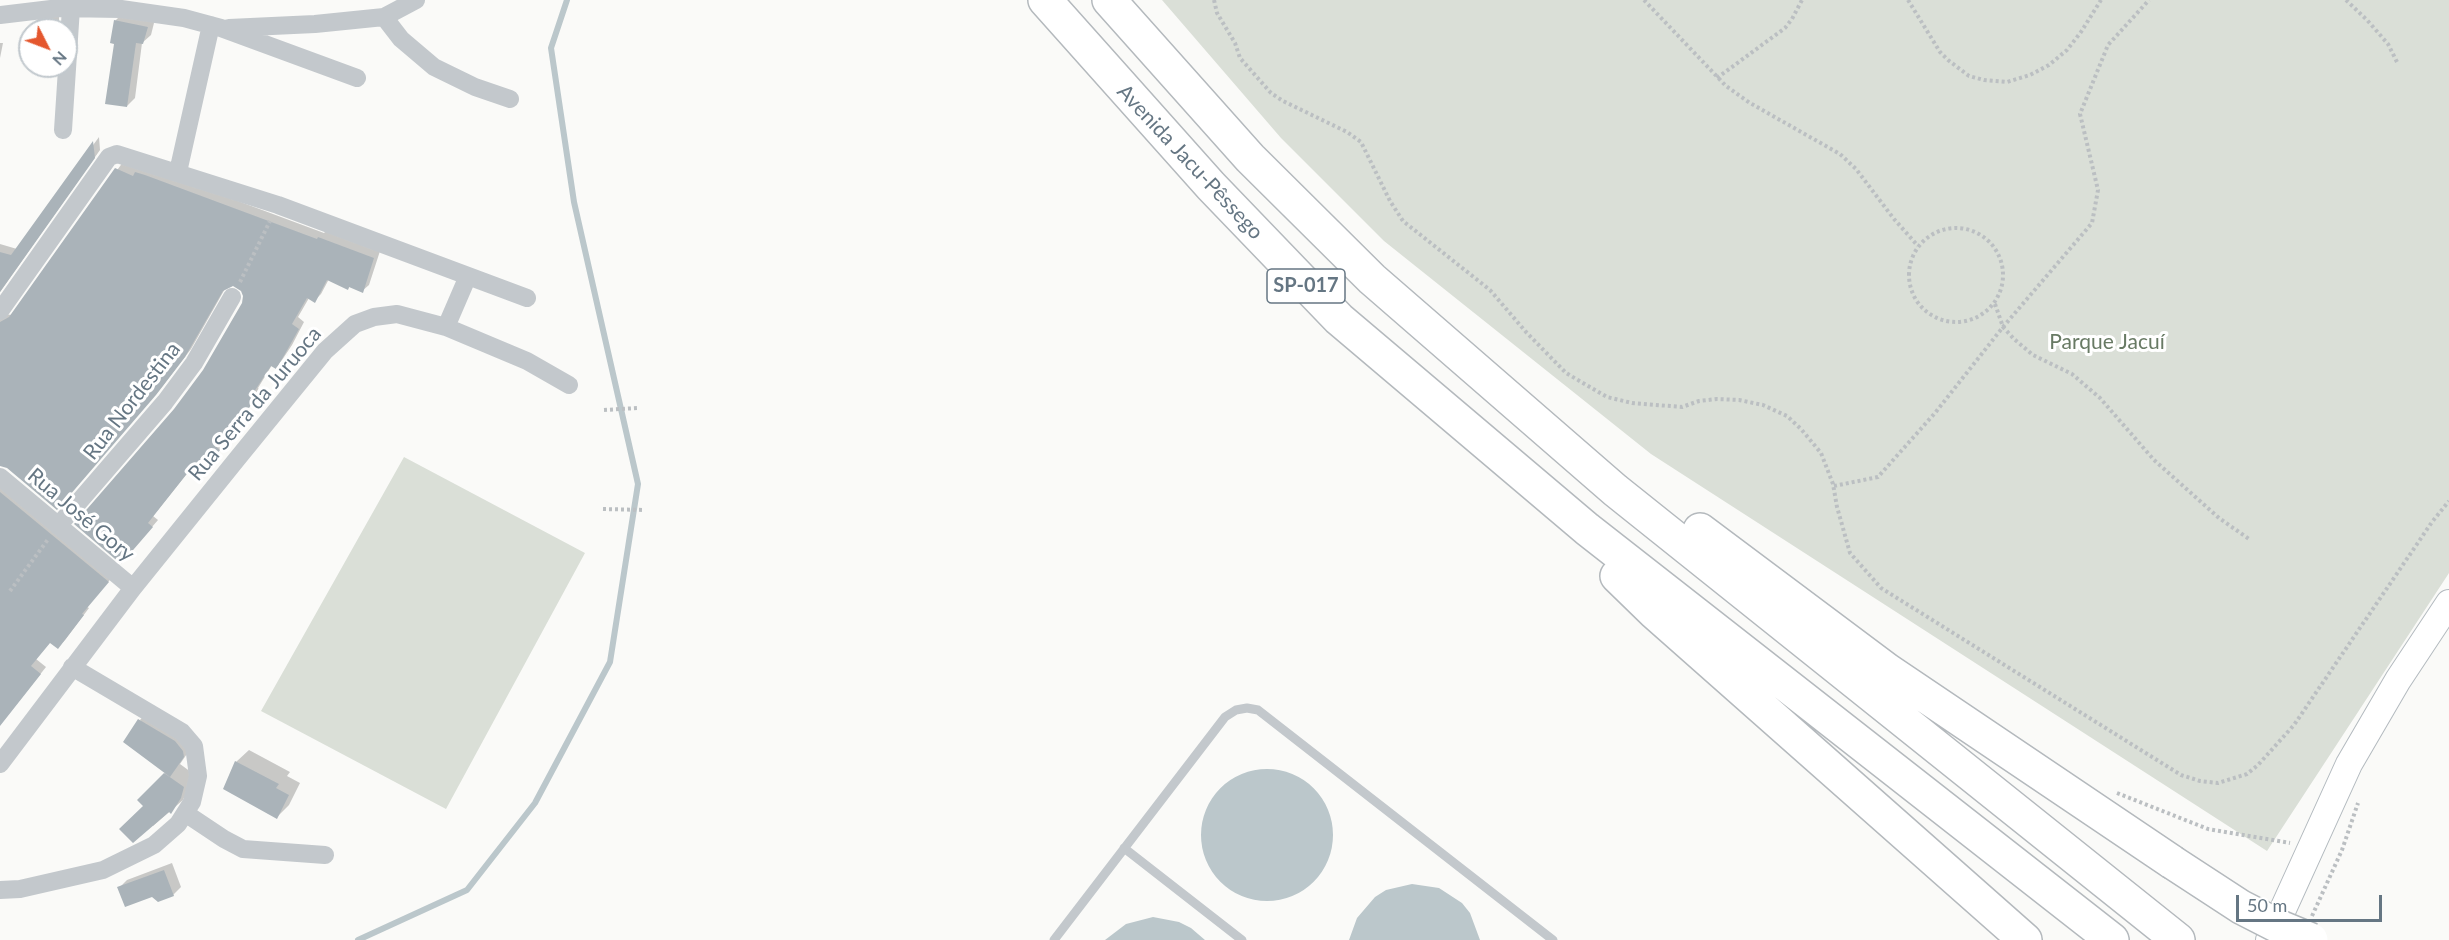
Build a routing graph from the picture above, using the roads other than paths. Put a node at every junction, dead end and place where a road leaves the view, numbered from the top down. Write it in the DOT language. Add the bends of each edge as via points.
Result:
graph roads {
  1 [pos="416,0"];
  2 [pos="1112,4"];
  3 [pos="63,5"];
  4 [pos="1049,6"];
  5 [pos="0,15"];
  6 [pos="384,16"];
  7 [pos="216,27"];
  8 [pos="357,78"];
  9 [pos="510,99"];
  10 [pos="63,130"];
  11 [pos="178,172"];
  12 [pos="468,276"];
  13 [pos="232,297"];
  14 [pos="527,298"];
  15 [pos="0,311"];
  16 [pos="447,327"];
  17 [pos="569,385"];
  18 [pos="0,477"];
  19 [pos="1615,490"];
  20 [pos="58,526"];
  21 [pos="1587,529"];
  22 [pos="133,588"];
  23 [pos="2449,603"];
  24 [pos="72,667"];
  25 [pos="0,764"];
  26 [pos="185,813"];
  27 [pos="1124,848"];
  28 [pos="325,855"];
  29 [pos="0,890"];
  30 [pos="2309,932"];
  31 [pos="2169,933"];
  32 [pos="1054,940"];
  33 [pos="1242,940"];
  34 [pos="1551,940"];
  35 [pos="2025,940"];
  36 [pos="2112,940"];
  37 [pos="2268,940"];
  1 -- 6 [label="street"];
  2 -- 19 [label="highway, SP-017" via="1250,158 1372,279"];
  3 -- 5 [label="street"];
  3 -- 7 [label="street" via="149,12"];
  3 -- 10 [label="street"];
  4 -- 21 [label="highway, Avenida Jacu-Pêssego / SP-017" via="1211,186 1340,319"];
  6 -- 7 [label="street" via="315,24"];
  6 -- 9 [label="street" via="401,39 434,67"];
  7 -- 8 [label="street"];
  7 -- 11 [label="street"];
  11 -- 12 [label="street"];
  11 -- 15 [label="street" via="125,155 109,157"];
  12 -- 14 [label="street"];
  12 -- 16 [label="street"];
  13 -- 20 [label="street, Rua Nordestina" via="194,363 165,402"];
  16 -- 17 [label="street, Rua Serra da Juruoca" via="527,361"];
  16 -- 22 [label="street, Rua Serra da Juruoca" via="397,314 374,316 355,324 325,351"];
  18 -- 20 [label="street, Rua José Gory"];
  19 -- 30 [label="highway, bridge" via="1668,505 1887,670 2172,862 2241,907 2282,928"];
  19 -- 31 [label="highway"];
  20 -- 22 [label="street, Rua José Gory"];
  21 -- 35 [label="highway" via="1606,565 1655,613"];
  21 -- 36 [label="highway, Avenida Jacu-Pêssego"];
  22 -- 24 [label="street, Rua Serra da Juruoca"];
  23 -- 37 [label="street" via="2349,764"];
  24 -- 25 [label="street, Rua Serra da Juruoca"];
  24 -- 26 [label="street" via="182,732 194,746 198,776"];
  26 -- 28 [label="street" via="243,849"];
  26 -- 29 [label="street" via="154,845 103,870 20,890"];
  27 -- 32 [label="lane"];
  27 -- 33 [label="lane"];
  27 -- 34 [label="lane" via="1225,717 1236,710 1258,710"];
}
